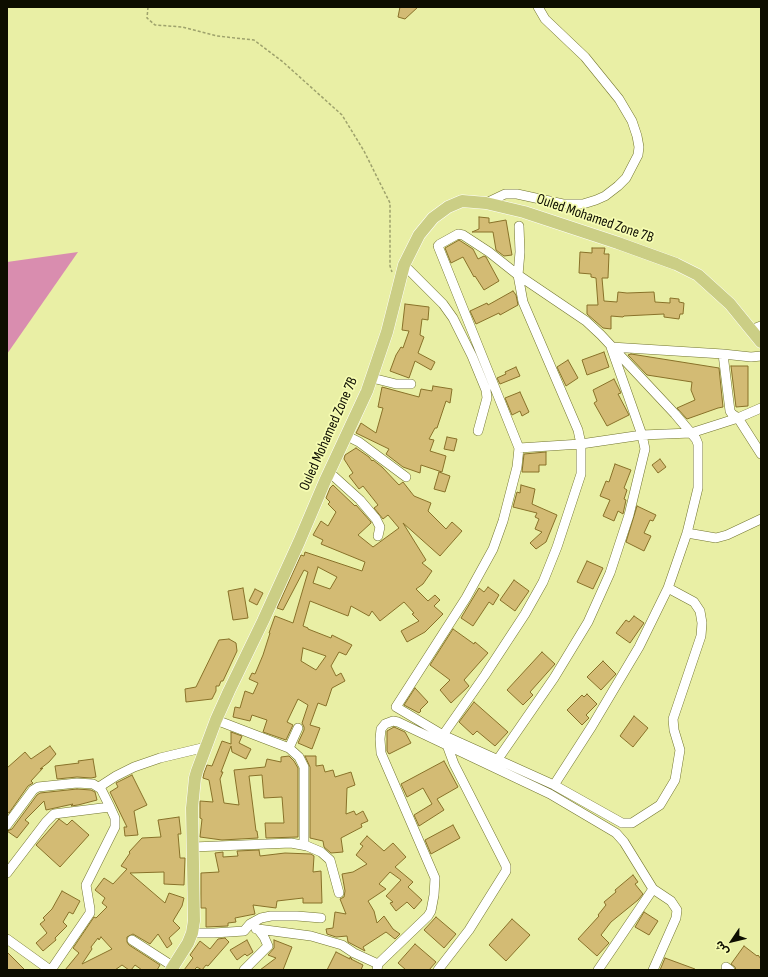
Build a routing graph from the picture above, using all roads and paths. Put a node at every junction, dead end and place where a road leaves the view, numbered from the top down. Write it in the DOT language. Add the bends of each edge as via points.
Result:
graph roads {
  1 [pos="148,7"];
  2 [pos="538,7"];
  3 [pos="486,203"];
  4 [pos="519,226"];
  5 [pos="404,265"];
  6 [pos="518,275"];
  7 [pos="398,288"];
  8 [pos="756,328"];
  9 [pos="761,342"];
  10 [pos="611,347"];
  11 [pos="723,354"];
  12 [pos="761,356"];
  13 [pos="372,378"];
  14 [pos="411,384"];
  15 [pos="761,408"];
  16 [pos="738,418"];
  17 [pos="478,430"];
  18 [pos="691,433"];
  19 [pos="642,435"];
  20 [pos="346,436"];
  21 [pos="581,444"];
  22 [pos="519,448"];
  23 [pos="761,454"];
  24 [pos="329,472"];
  25 [pos="406,477"];
  26 [pos="761,519"];
  27 [pos="687,533"];
  28 [pos="378,536"];
  29 [pos="668,588"];
  30 [pos="216,720"];
  31 [pos="298,728"];
  32 [pos="443,735"];
  33 [pos="447,745"];
  34 [pos="206,747"];
  35 [pos="289,748"];
  36 [pos="498,759"];
  37 [pos="554,785"];
  38 [pos="99,787"];
  39 [pos="110,807"];
  40 [pos="7,825"];
  41 [pos="304,845"];
  42 [pos="193,847"];
  43 [pos="7,873"];
  44 [pos="653,890"];
  45 [pos="339,893"];
  46 [pos="321,918"];
  47 [pos="258,929"];
  48 [pos="244,931"];
  49 [pos="192,932"];
  50 [pos="7,939"];
  51 [pos="132,940"];
  52 [pos="378,967"];
  53 [pos="173,968"];
  54 [pos="50,970"];
  55 [pos="244,970"];
  56 [pos="438,970"];
  57 [pos="598,970"];
  58 [pos="653,970"];
  1 -- 7 [label="path" via="147,18 155,25 182,27 217,36 254,40 283,62 342,115 364,151 390,203 390,266"];
  2 -- 3 [label="street" via="545,19 585,57 619,100 632,121 639,147 638,156 626,178 605,196 596,200 583,204 564,204 517,194 505,194"];
  3 -- 5 [label="main road, Ouled Mohamed Zone 7B" via="462,201 432,218 419,235"];
  3 -- 8 [label="main road, Ouled Mohamed Zone 7B" via="524,212 676,264 698,275"];
  4 -- 6 [label="street"];
  5 -- 7 [label="main road, Ouled Mohamed Zone 7B"];
  5 -- 17 [label="street" via="453,318 472,356 487,398"];
  6 -- 10 [label="street" via="586,320"];
  6 -- 21 [label="street" via="523,302 578,430"];
  6 -- 22 [label="street" via="463,235 458,234 438,246"];
  7 -- 13 [label="main road, Ouled Mohamed Zone 7B"];
  8 -- 9 [label="main road, Ouled Mohamed Zone 7B"];
  10 -- 11 [label="street"];
  10 -- 18 [label="street"];
  10 -- 19 [label="street"];
  11 -- 12 [label="street"];
  11 -- 16 [label="street" via="730,411"];
  13 -- 14 [label="street" via="396,384"];
  13 -- 20 [label="main road, Ouled Mohamed Zone 7B"];
  15 -- 16 [label="street"];
  16 -- 18 [label="street"];
  16 -- 23 [label="street"];
  18 -- 19 [label="street"];
  18 -- 27 [label="street" via="698,444 698,488"];
  19 -- 21 [label="street"];
  19 -- 36 [label="street" via="645,449 629,515 610,573 588,622 554,678"];
  20 -- 24 [label="main road, Ouled Mohamed Zone 7B"];
  20 -- 25 [label="street" via="359,442"];
  21 -- 22 [label="street"];
  21 -- 32 [label="street" via="581,474 543,582 497,657"];
  22 -- 32 [label="street" via="517,467 493,549 466,598 396,707"];
  24 -- 28 [label="street" via="360,500 376,520 380,527"];
  24 -- 30 [label="main road, Ouled Mohamed Zone 7B"];
  26 -- 27 [label="street" via="716,538"];
  27 -- 29 [label="street"];
  29 -- 37 [label="street" via="639,647"];
  29 -- 37 [label="street" via="694,602 700,611 702,623 701,636 673,719 680,750 671,786 660,805 632,823 622,823"];
  30 -- 34 [label="main road, Ouled Mohamed Zone 7B"];
  30 -- 35 [label="street"];
  31 -- 35 [label="street"];
  32 -- 36 [label="street"];
  33 -- 44 [label="street" via="550,794 612,830 624,842"];
  33 -- 52 [label="street" via="398,722 385,724 381,729 381,753 435,878 434,895 428,916"];
  33 -- 56 [label="street" via="454,764 506,866 506,871 469,930"];
  34 -- 38 [label="street" via="134,767"];
  34 -- 42 [label="main road, Ouled Mohamed Zone 7B" via="195,778 192,808"];
  35 -- 41 [label="street" via="299,757 304,767"];
  36 -- 37 [label="street"];
  38 -- 39 [label="street"];
  38 -- 40 [label="street" via="77,783 35,788"];
  39 -- 43 [label="street" via="54,814"];
  39 -- 54 [label="street" via="115,818 115,827 86,885 90,913"];
  41 -- 42 [label="street" via="291,843"];
  41 -- 45 [label="street" via="318,850 330,860"];
  42 -- 49 [label="main road, Ouled Mohamed Zone 7B" via="195,907"];
  44 -- 57 [label="street"];
  44 -- 58 [label="street" via="672,901 676,918"];
  46 -- 48 [label="street" via="286,915 265,917 250,924"];
  47 -- 48 [label="street"];
  47 -- 52 [label="street" via="311,936 342,945"];
  47 -- 55 [label="street" via="266,938 268,946"];
  48 -- 49 [label="street"];
  49 -- 53 [label="main road, Ouled Mohamed Zone 7B"];
  50 -- 54 [label="street"];
  51 -- 53 [label="street"];
}
